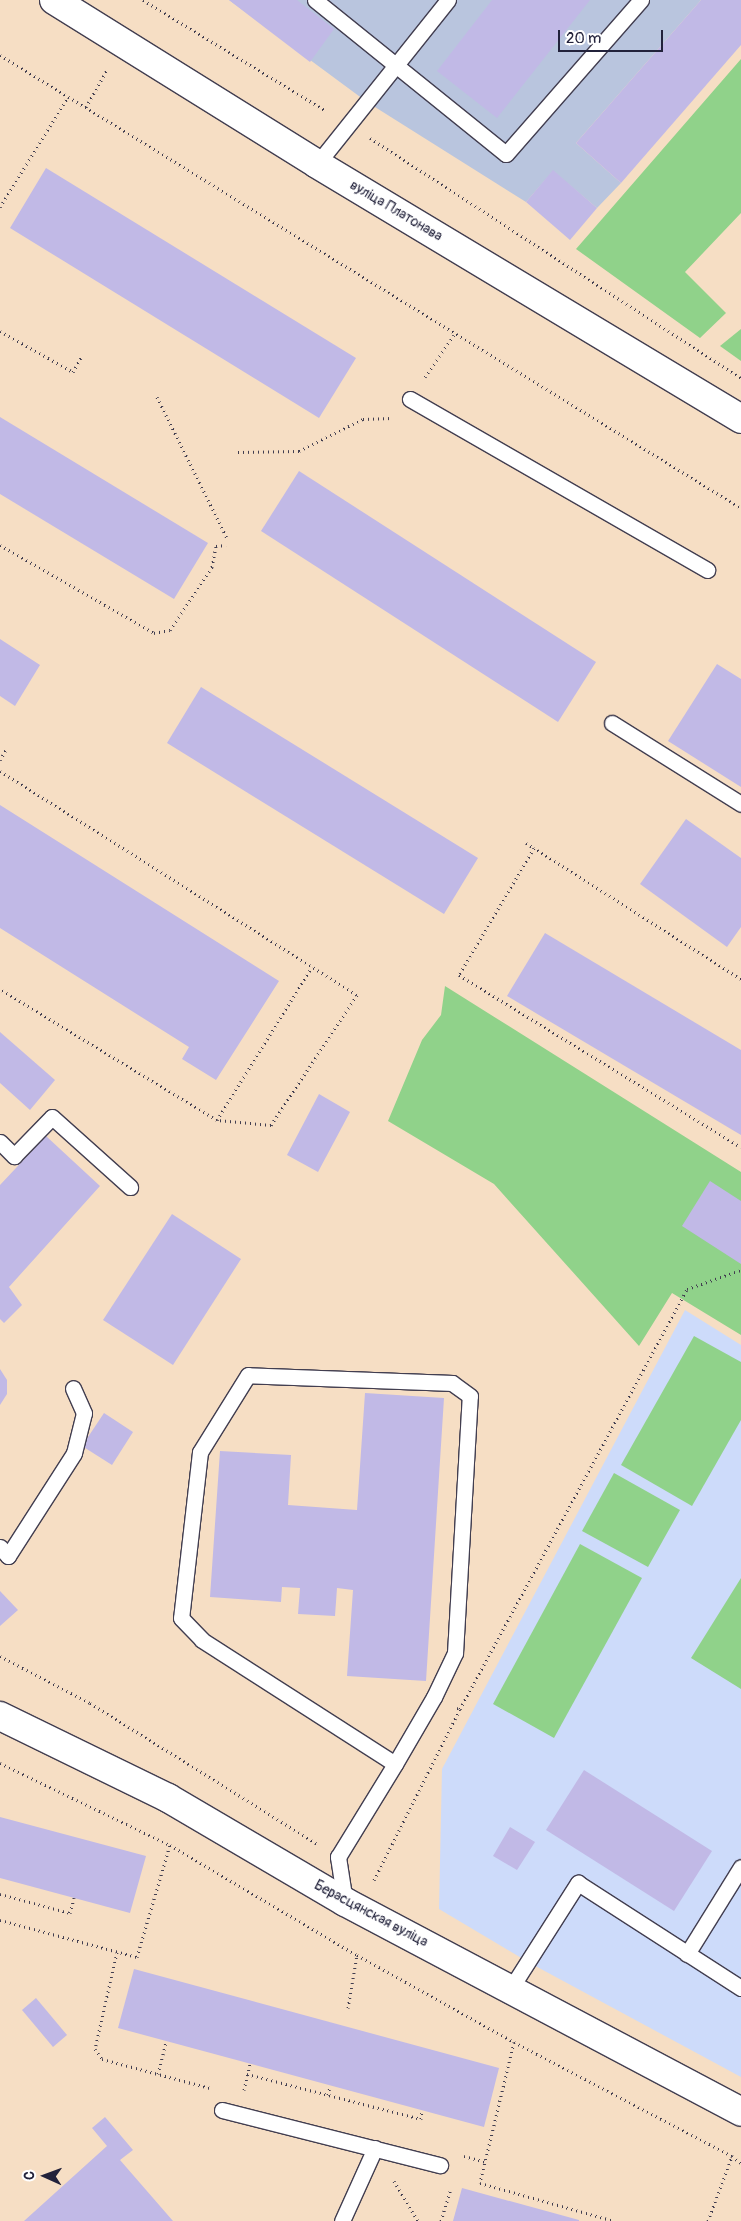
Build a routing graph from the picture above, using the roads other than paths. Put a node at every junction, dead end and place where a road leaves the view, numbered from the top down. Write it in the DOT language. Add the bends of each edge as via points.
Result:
graph roads {
  1 [pos="54,0"];
  2 [pos="315,0"];
  3 [pos="448,0"];
  4 [pos="641,0"];
  5 [pos="397,65"];
  6 [pos="317,164"];
  7 [pos="410,399"];
  8 [pos="741,419"];
  9 [pos="708,570"];
  10 [pos="612,723"];
  11 [pos="741,804"];
  12 [pos="0,1142"];
  13 [pos="130,1188"];
  14 [pos="73,1388"];
  15 [pos="0,1547"];
  16 [pos="0,1716"];
  17 [pos="395,1764"];
  18 [pos="741,1867"];
  19 [pos="345,1902"];
  20 [pos="687,1954"];
  21 [pos="511,1988"];
  22 [pos="741,1988"];
  23 [pos="222,2110"];
  24 [pos="741,2112"];
  25 [pos="375,2148"];
  26 [pos="440,2164"];
  27 [pos="342,2221"];
  1 -- 6 [label="street, вуліца Платонава"];
  2 -- 5 [label="lane"];
  3 -- 5 [label="lane"];
  4 -- 5 [label="lane" via="506,154"];
  5 -- 6 [label="lane"];
  6 -- 8 [label="street, вуліца Платонава"];
  7 -- 9 [label="lane"];
  10 -- 11 [label="lane"];
  12 -- 13 [label="lane" via="14,1156 52,1117"];
  14 -- 15 [label="lane" via="84,1413 74,1453 8,1556"];
  16 -- 19 [label="street, Берасцянская вуліца" via="168,1798"];
  17 -- 17 [label="lane" via="202,1640 181,1618 200,1452 248,1375 452,1384 470,1396 455,1653"];
  17 -- 19 [label="lane" via="338,1857"];
  18 -- 20 [label="lane"];
  19 -- 21 [label="street, Берасцянская вуліца"];
  20 -- 21 [label="lane" via="578,1883"];
  20 -- 22 [label="lane"];
  21 -- 24 [label="street, Берасцянская вуліца"];
  23 -- 25 [label="lane"];
  25 -- 26 [label="lane"];
  25 -- 27 [label="lane"];
}
